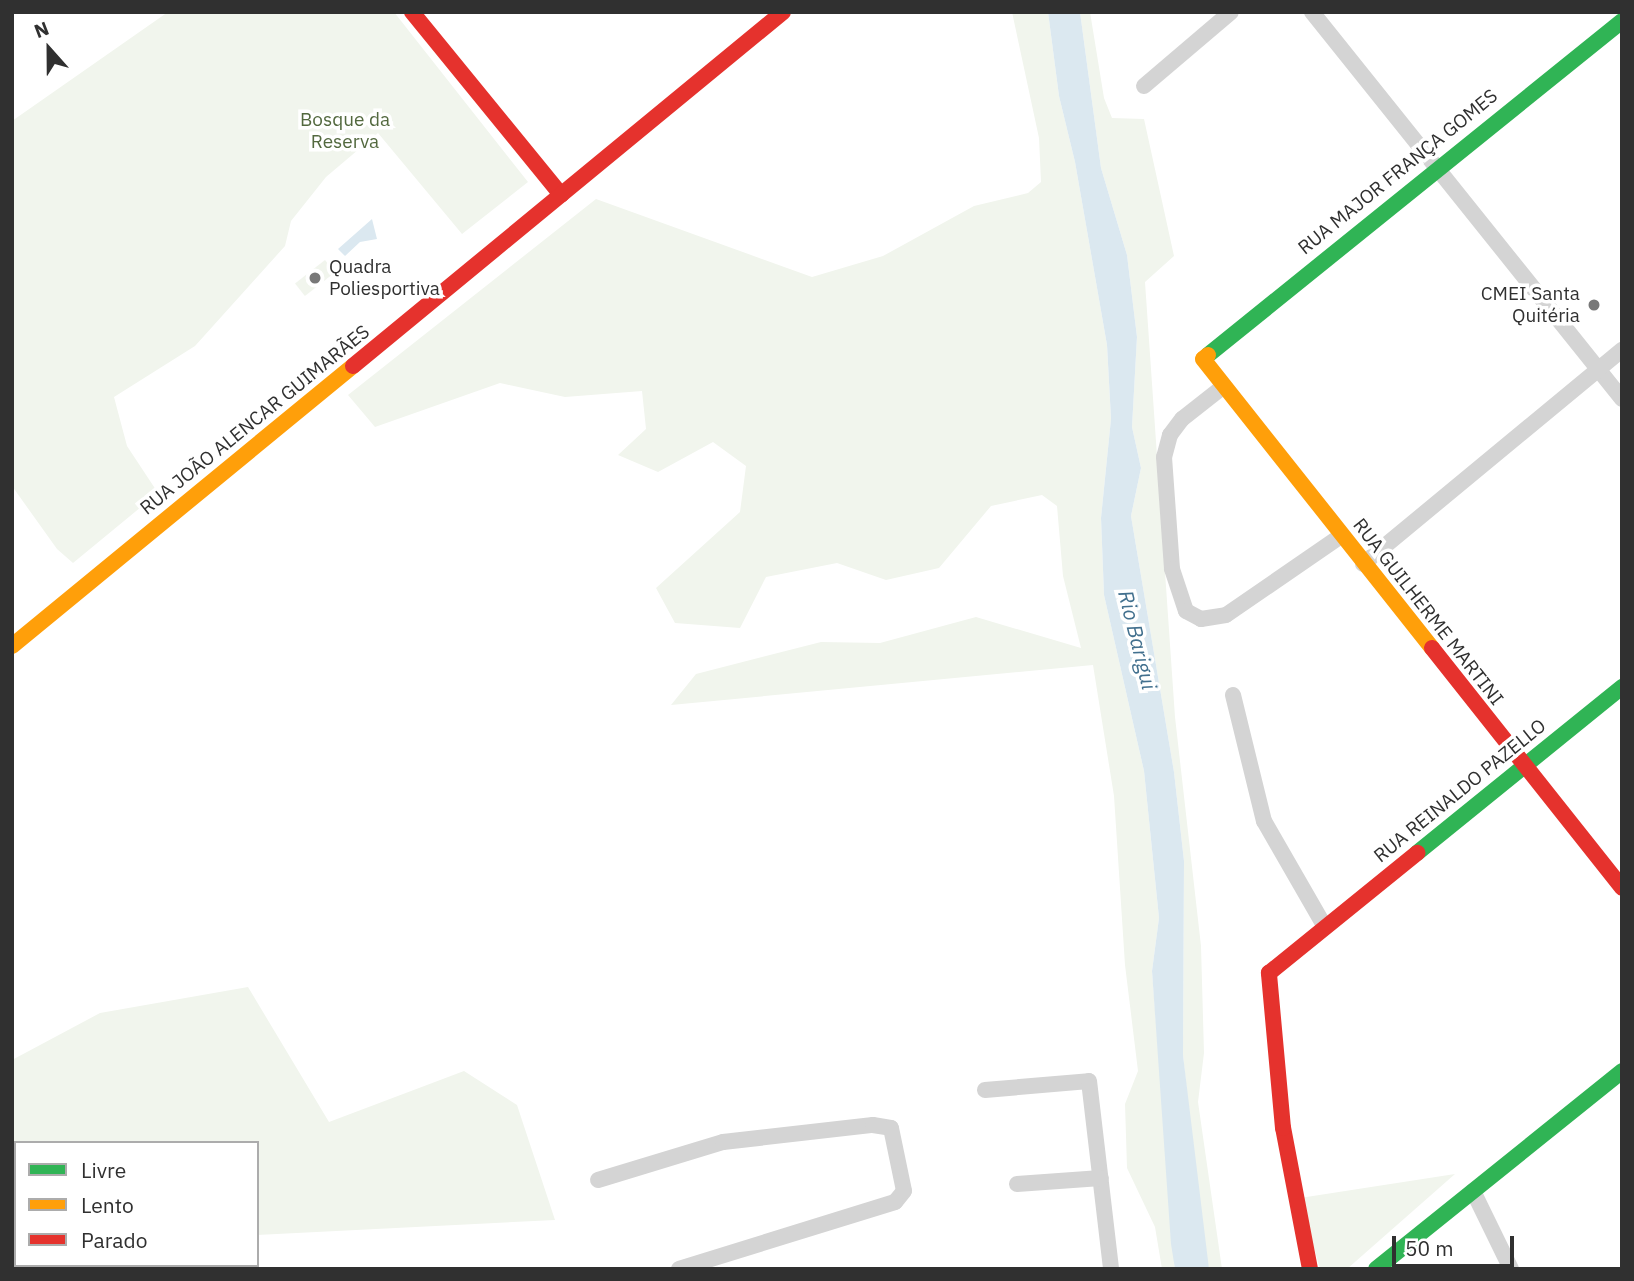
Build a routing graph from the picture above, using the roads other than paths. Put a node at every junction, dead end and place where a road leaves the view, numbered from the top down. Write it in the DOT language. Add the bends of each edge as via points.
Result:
graph roads {
  1 [pos="412,12"];
  2 [pos="783,12"];
  3 [pos="1231,12"];
  4 [pos="1312,12"];
  5 [pos="1622,21"];
  6 [pos="1144,86"];
  7 [pos="1437,165"];
  8 [pos="561,195"];
  9 [pos="1622,350"];
  10 [pos="1203,359"];
  11 [pos="1599,370"];
  12 [pos="1224,386"];
  13 [pos="1622,399"];
  14 [pos="1341,536"];
  15 [pos="1363,564"];
  16 [pos="12,646"];
  17 [pos="1622,687"];
  18 [pos="1233,695"];
  19 [pos="1523,767"];
  20 [pos="1622,888"];
  21 [pos="1325,928"];
  22 [pos="1622,1071"];
  23 [pos="985,1090"];
  24 [pos="1101,1178"];
  25 [pos="598,1180"];
  26 [pos="1017,1184"];
  27 [pos="1473,1191"];
  28 [pos="679,1269"];
  29 [pos="1111,1269"];
  30 [pos="1310,1269"];
  31 [pos="1376,1269"];
  32 [pos="1511,1269"];
  1 -- 8 [label="street"];
  2 -- 8 [label="street, RUA JOÃO ALENCAR GUIMARÃES"];
  3 -- 6 [label="street"];
  4 -- 7 [label="street"];
  5 -- 7 [label="street, RUA MAJOR FRANÇA GOMES"];
  7 -- 10 [label="street, RUA MAJOR FRANÇA GOMES"];
  7 -- 11 [label="street"];
  8 -- 16 [label="street, RUA JOÃO ALENCAR GUIMARÃES"];
  9 -- 11 [label="street"];
  10 -- 12 [label="street, RUA GUILHERME MARTINI"];
  11 -- 13 [label="street"];
  11 -- 15 [label="street"];
  12 -- 14 [label="street, RUA GUILHERME MARTINI"];
  12 -- 14 [label="street" via="1182,419 1170,435 1164,457 1172,569 1186,611 1201,619 1226,615"];
  14 -- 15 [label="street, RUA GUILHERME MARTINI"];
  15 -- 19 [label="street, RUA GUILHERME MARTINI"];
  17 -- 19 [label="street, RUA REINALDO PAZELLO"];
  18 -- 21 [label="street" via="1264,821"];
  19 -- 20 [label="street, RUA GUILHERME MARTINI"];
  19 -- 21 [label="street, RUA REINALDO PAZELLO"];
  21 -- 30 [label="street, RUA REINALDO PAZELLO" via="1269,973 1283,1128"];
  22 -- 27 [label="street"];
  23 -- 24 [label="street" via="1090,1081"];
  24 -- 26 [label="street"];
  24 -- 29 [label="street"];
  25 -- 28 [label="street" via="723,1142 873,1125 891,1128 904,1191 895,1202"];
  27 -- 31 [label="street"];
  27 -- 32 [label="street"];
}
